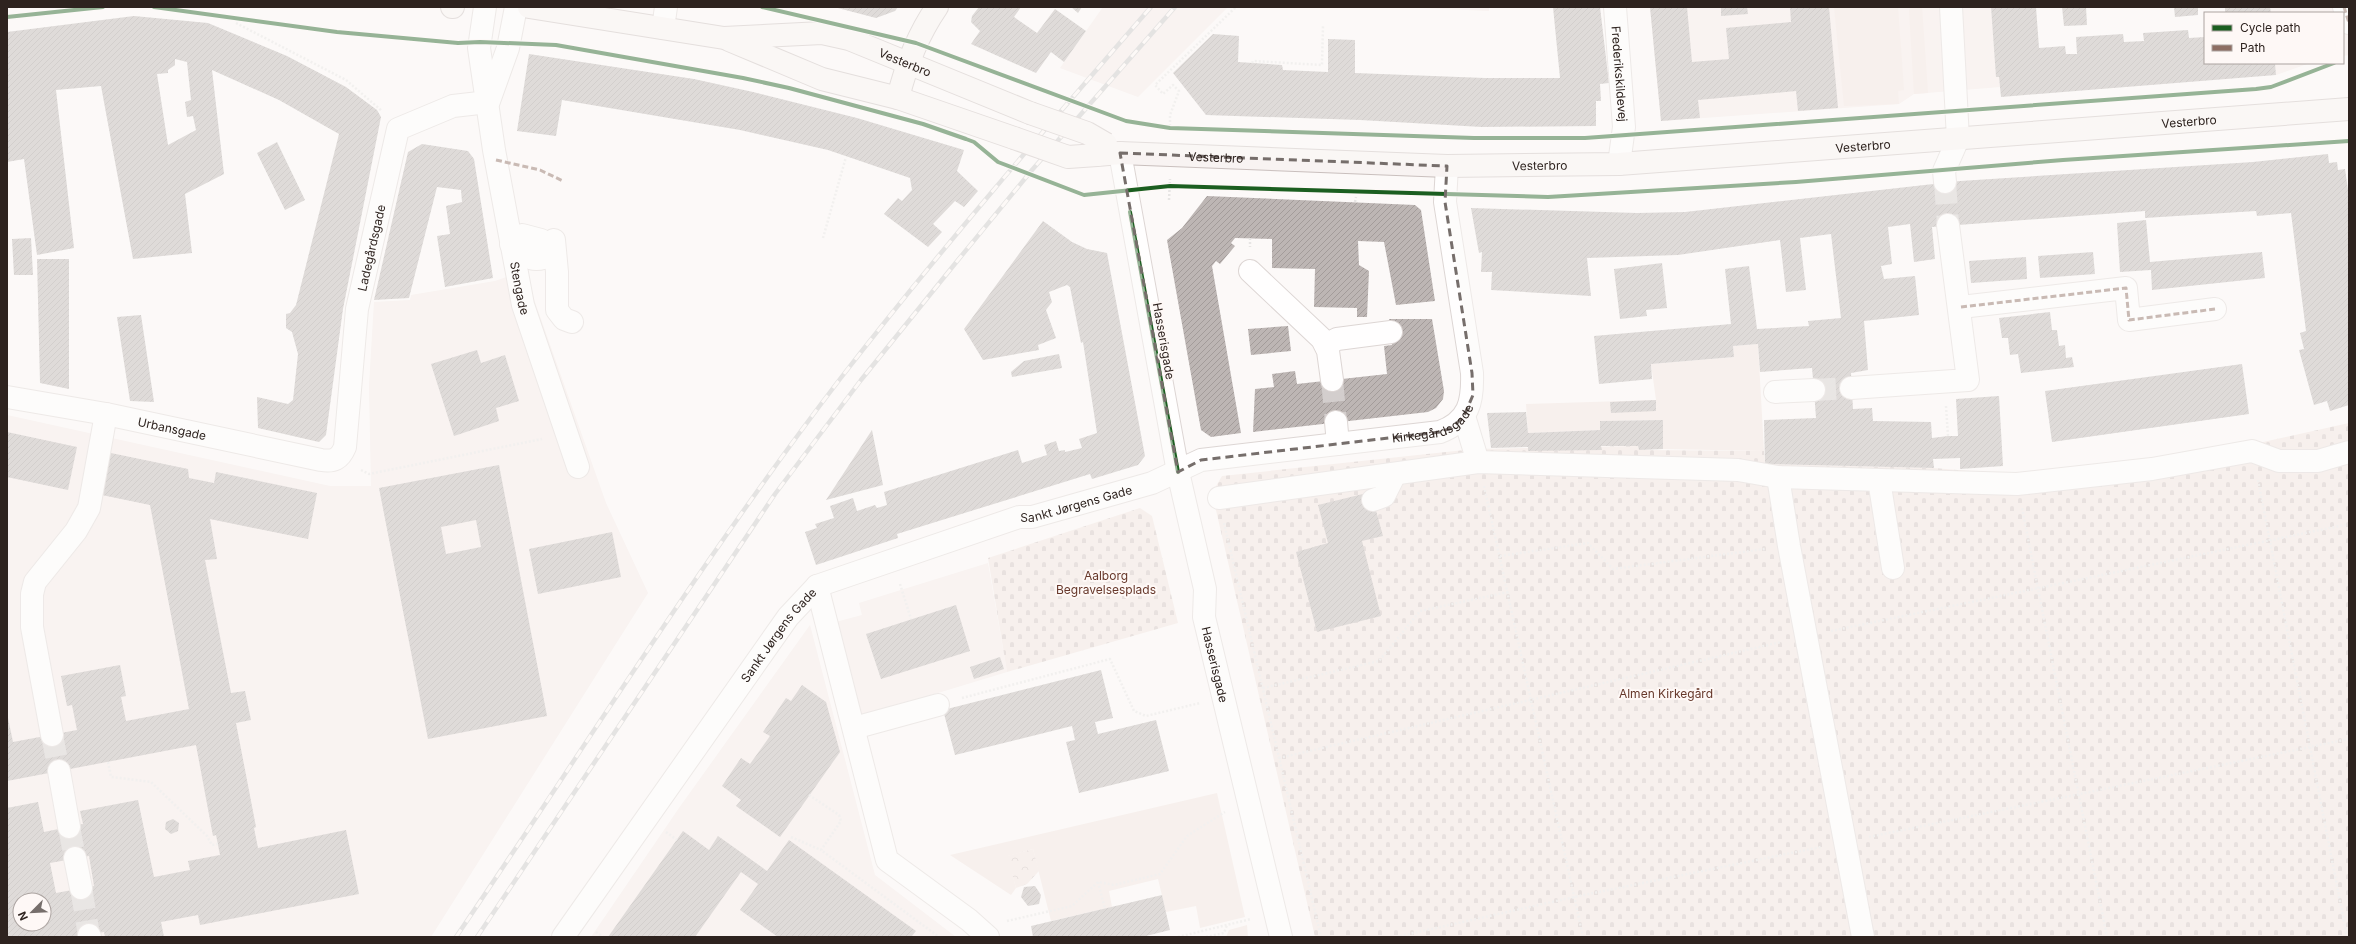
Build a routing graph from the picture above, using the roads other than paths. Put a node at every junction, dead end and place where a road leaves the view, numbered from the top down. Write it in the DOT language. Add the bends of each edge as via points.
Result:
graph roads {
  1 [pos="485,7"];
  2 [pos="516,7"];
  3 [pos="529,7"];
  4 [pos="936,7"];
  5 [pos="1615,7"];
  6 [pos="1951,7"];
  7 [pos="2344,7"];
  8 [pos="664,17"];
  9 [pos="2349,23"];
  10 [pos="724,38"];
  11 [pos="907,64"];
  12 [pos="898,98"];
  13 [pos="488,102"];
  14 [pos="2349,109"];
  15 [pos="1958,140"];
  16 [pos="1108,151"];
  17 [pos="1620,164"];
  18 [pos="1447,166"];
  19 [pos="1944,182"];
  20 [pos="1948,225"];
  21 [pos="510,244"];
  22 [pos="1250,271"];
  23 [pos="1960,307"];
  24 [pos="2215,309"];
  25 [pos="572,322"];
  26 [pos="1391,332"];
  27 [pos="1326,345"];
  28 [pos="1332,380"];
  29 [pos="1852,388"];
  30 [pos="1814,390"];
  31 [pos="1775,392"];
  32 [pos="7,397"];
  33 [pos="106,414"];
  34 [pos="1464,416"];
  35 [pos="1336,422"];
  36 [pos="1338,444"];
  37 [pos="2349,452"];
  38 [pos="337,459"];
  39 [pos="1478,462"];
  40 [pos="578,467"];
  41 [pos="1178,472"];
  42 [pos="1395,474"];
  43 [pos="1778,477"];
  44 [pos="1879,480"];
  45 [pos="1219,498"];
  46 [pos="1374,500"];
  47 [pos="1893,568"];
  48 [pos="817,586"];
  49 [pos="938,705"];
  50 [pos="854,728"];
  51 [pos="52,735"];
  52 [pos="59,771"];
  53 [pos="69,827"];
  54 [pos="75,858"];
  55 [pos="81,888"];
  56 [pos="563,937"];
  57 [pos="988,937"];
  58 [pos="1280,937"];
  59 [pos="1862,937"];
  1 -- 13 [label="street, Stengade" via="479,48"];
  2 -- 13 [label="street, Stengade" via="508,48"];
  3 -- 8 [label="main road, Vesterbro"];
  4 -- 11 [label="main road" via="921,31"];
  5 -- 17 [label="street, Frederikskildevej" via="1624,127"];
  6 -- 15 [label="street"];
  7 -- 9 [label="street"];
  8 -- 10 [label="main road, Vesterbro"];
  10 -- 11 [label="main road, Vesterbro" via="822,33 849,39"];
  10 -- 12 [label="main road, Vesterbro" via="822,78"];
  11 -- 12 [label="main road"];
  11 -- 16 [label="main road, Vesterbro, bridge" via="1030,113 1087,132"];
  12 -- 16 [label="main road, Vesterbro, bridge" via="1068,157"];
  13 -- 21 [label="street, Stengade"];
  13 -- 38 [label="street, Ladegårdsgade" via="454,106 398,129 357,309 345,447"];
  14 -- 15 [label="main road, Vesterbro"];
  15 -- 17 [label="main road, Vesterbro"];
  15 -- 19 [label="street" via="1944,171"];
  16 -- 18 [label="main road, Vesterbro"];
  16 -- 41 [label="street, Hasserisgade" via="1127,190"];
  17 -- 18 [label="main road, Vesterbro"];
  18 -- 34 [label="street, Kirkegårdsgade" via="1445,202 1472,373 1472,395"];
  20 -- 23 [label="street"];
  21 -- 25 [label="street" via="527,258 542,260 554,245 557,310 564,319"];
  21 -- 40 [label="street, Stengade" via="523,306"];
  22 -- 27 [label="street"];
  23 -- 24 [label="street" via="2126,288 2129,320"];
  23 -- 29 [label="street" via="1968,380"];
  26 -- 27 [label="street" via="1337,339"];
  27 -- 28 [label="street"];
  30 -- 31 [label="street"];
  32 -- 33 [label="street, Urbansgade"];
  33 -- 38 [label="street, Urbansgade" via="321,460"];
  33 -- 51 [label="street" via="89,508 76,531 35,582 30,609"];
  34 -- 36 [label="street, Kirkegårdsgade" via="1452,428 1440,432"];
  34 -- 39 [label="street"];
  35 -- 36 [label="street"];
  36 -- 41 [label="street, Kirkegårdsgade" via="1201,460"];
  37 -- 44 [label="street" via="2318,461 2279,461 2252,451 2152,469 2017,484"];
  39 -- 42 [label="street"];
  39 -- 43 [label="street" via="1738,470"];
  41 -- 48 [label="street, Sankt Jørgens Gade" via="1152,483 1032,517 1018,517 912,551 893,562"];
  41 -- 58 [label="street, Hasserisgade" via="1205,589 1204,617"];
  42 -- 45 [label="street"];
  42 -- 46 [label="street" via="1384,496"];
  43 -- 44 [label="street"];
  43 -- 59 [label="street" via="1788,546"];
  44 -- 47 [label="street"];
  48 -- 50 [label="street"];
  48 -- 56 [label="street, Sankt Jørgens Gade" via="788,617"];
  49 -- 50 [label="street"];
  50 -- 57 [label="street" via="887,860"];
  52 -- 53 [label="street"];
  54 -- 55 [label="street"];
}
